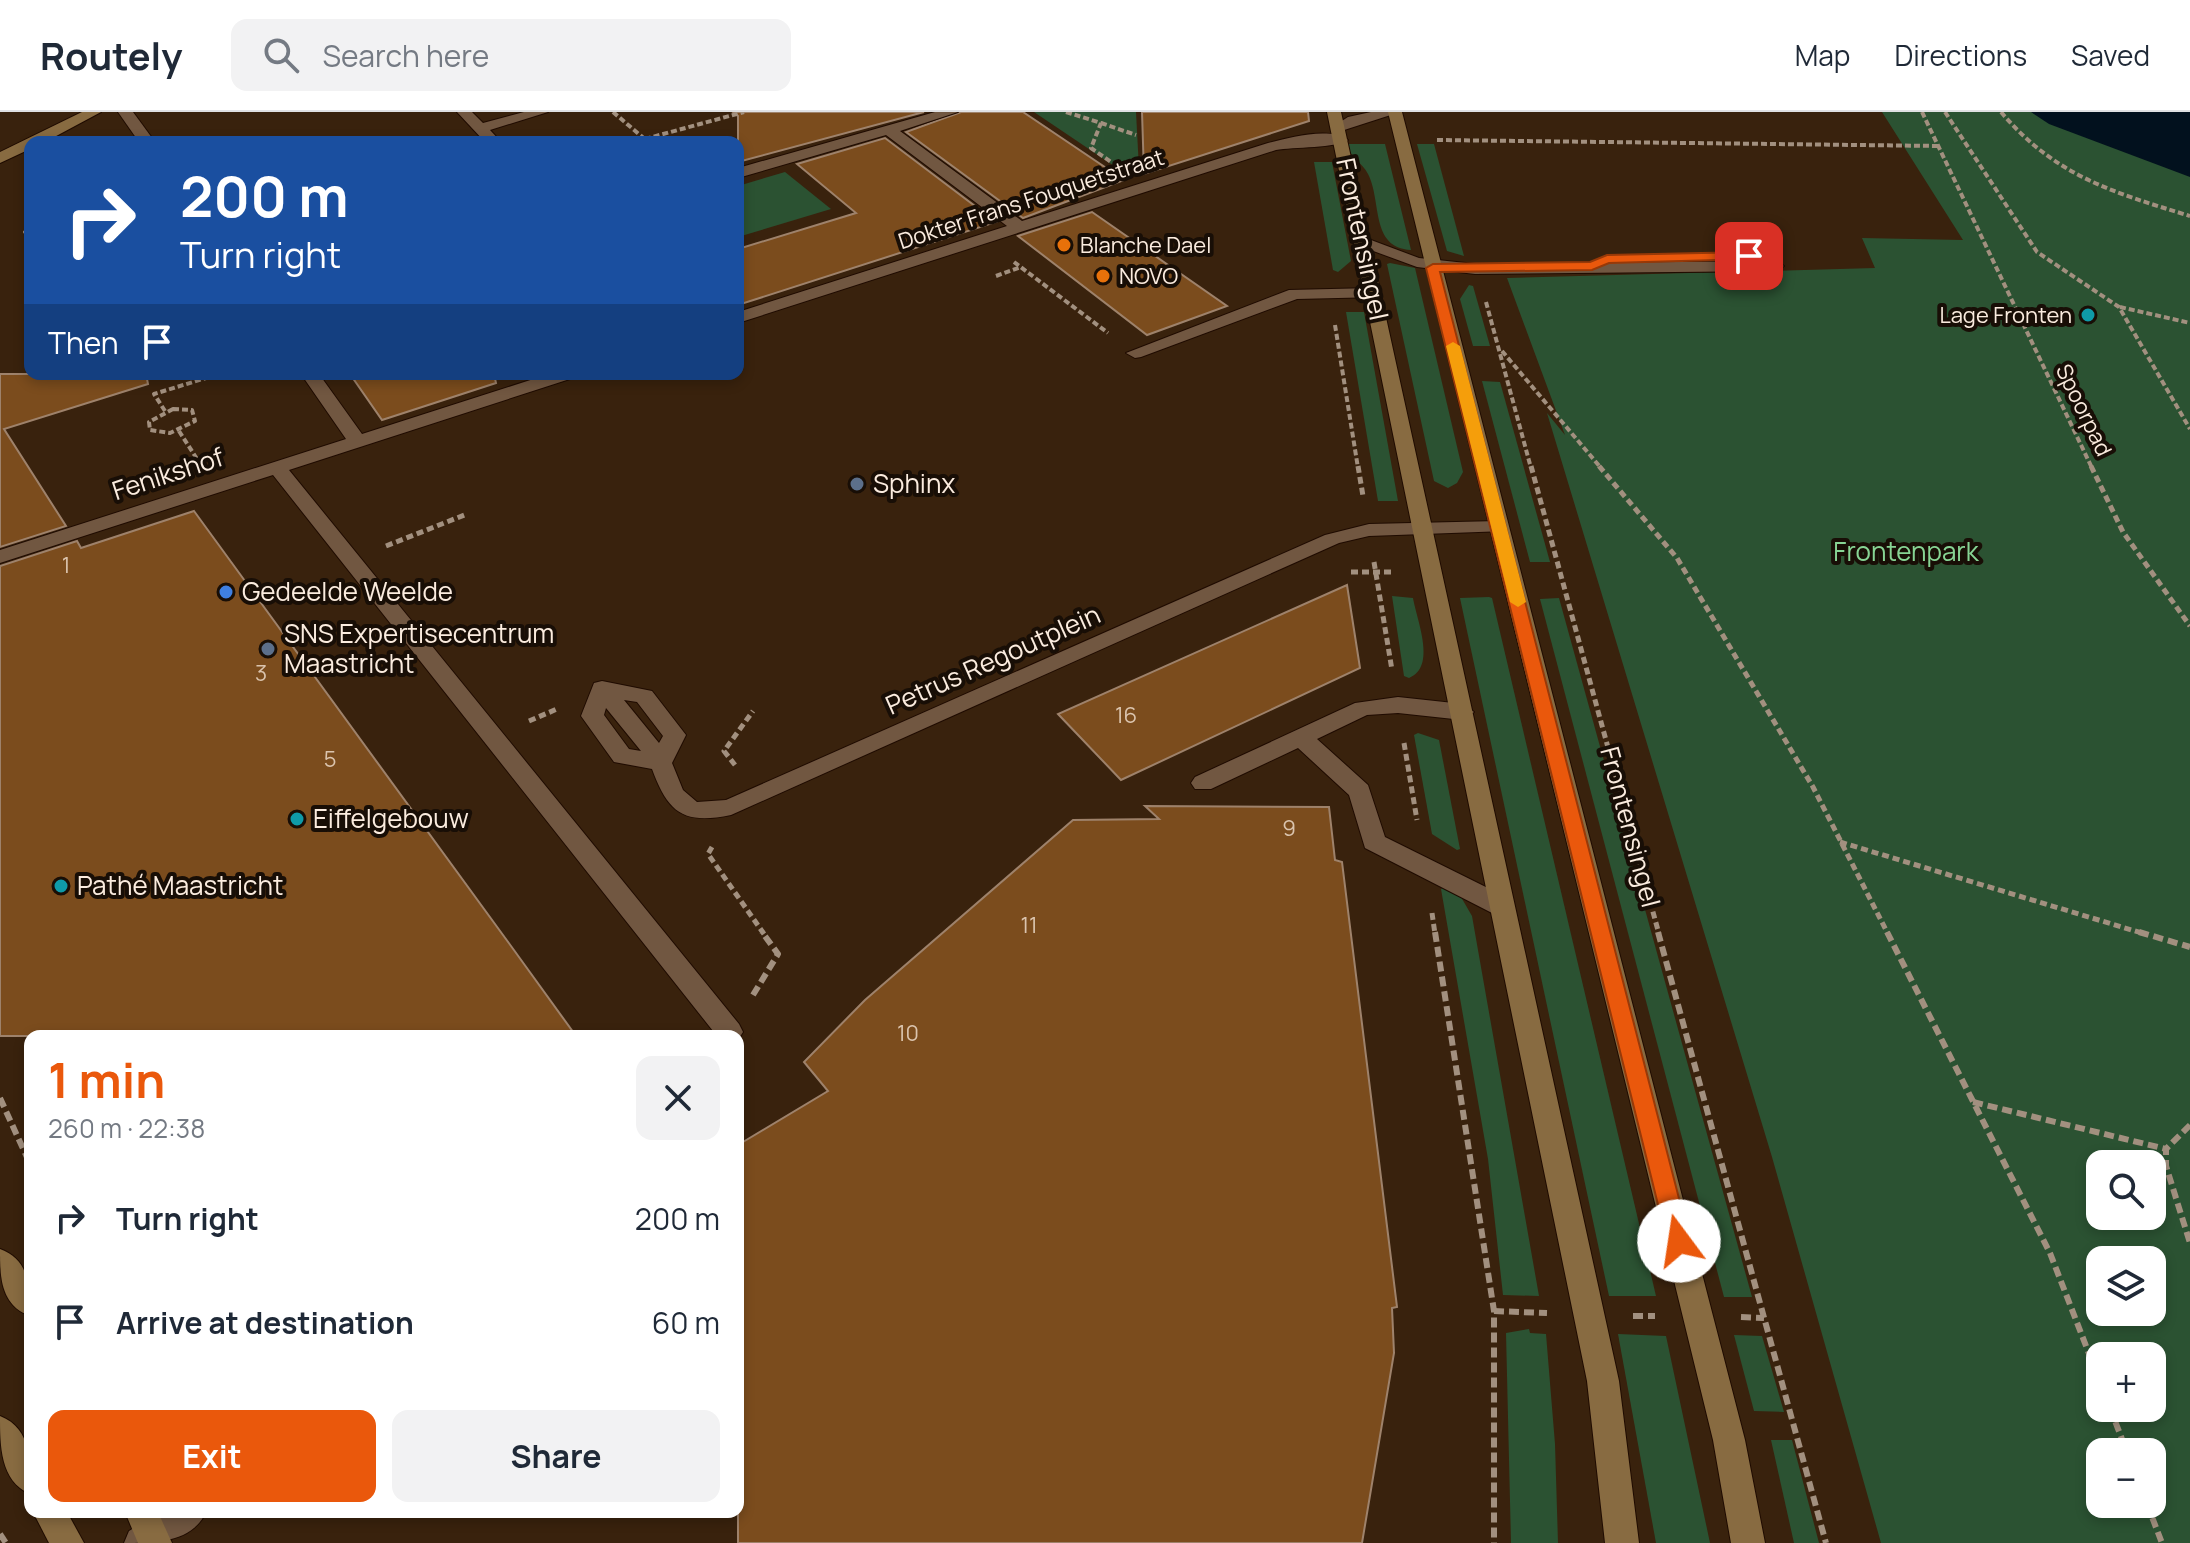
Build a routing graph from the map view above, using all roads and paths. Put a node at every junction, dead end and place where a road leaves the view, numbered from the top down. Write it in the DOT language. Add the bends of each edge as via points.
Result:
graph roads {
  1 [pos="94,112"];
  2 [pos="125,112"];
  3 [pos="464,112"];
  4 [pos="541,112"];
  5 [pos="613,112"];
  6 [pos="744,112"];
  7 [pos="951,112"];
  8 [pos="1068,112"];
  9 [pos="1394,112"];
  10 [pos="1922,112"];
  11 [pos="1945,112"];
  12 [pos="2001,112"];
  13 [pos="1101,123"];
  14 [pos="1435,126"];
  15 [pos="1338,127"];
  16 [pos="889,130"];
  17 [pos="1136,135"];
  18 [pos="46,136"];
  19 [pos="143,136"];
  20 [pos="482,136"];
  21 [pos="488,136"];
  22 [pos="640,136"];
  23 [pos="663,136"];
  24 [pos="1439,140"];
  25 [pos="1940,146"];
  26 [pos="24,147"];
  27 [pos="1443,154"];
  28 [pos="0,158"];
  29 [pos="744,171"];
  30 [pos="1146,187"];
  31 [pos="2190,216"];
  32 [pos="1019,227"];
  33 [pos="1363,242"];
  34 [pos="1011,260"];
  35 [pos="1774,261"];
  36 [pos="1021,267"];
  37 [pos="1433,268"];
  38 [pos="1476,268"];
  39 [pos="996,276"];
  40 [pos="1373,293"];
  41 [pos="2119,307"];
  42 [pos="744,316"];
  43 [pos="2190,323"];
  44 [pos="1500,349"];
  45 [pos="1135,353"];
  46 [pos="200,380"];
  47 [pos="314,380"];
  48 [pos="548,380"];
  49 [pos="165,411"];
  50 [pos="2190,429"];
  51 [pos="357,441"];
  52 [pos="276,467"];
  53 [pos="467,514"];
  54 [pos="1499,527"];
  55 [pos="1425,528"];
  56 [pos="0,557"];
  57 [pos="351,561"];
  58 [pos="2190,626"];
  59 [pos="560,707"];
  60 [pos="753,711"];
  61 [pos="1463,712"];
  62 [pos="493,737"];
  63 [pos="1301,737"];
  64 [pos="661,763"];
  65 [pos="1203,783"];
  66 [pos="731,807"];
  67 [pos="1840,842"];
  68 [pos="1501,906"];
  69 [pos="2190,947"];
  70 [pos="724,1030"];
  71 [pos="730,1030"];
  72 [pos="1,1102"];
  73 [pos="1973,1102"];
  74 [pos="2190,1125"];
  75 [pos="2166,1149"];
  76 [pos="24,1151"];
  77 [pos="2190,1243"];
  78 [pos="0,1262"];
  79 [pos="24,1294"];
  80 [pos="2086,1346"];
  81 [pos="0,1431"];
  82 [pos="24,1469"];
  83 [pos="52,1518"];
  84 [pos="178,1518"];
  85 [pos="2152,1518"];
  86 [pos="0,1534"];
  87 [pos="147,1534"];
  88 [pos="6,1543"];
  89 [pos="67,1543"];
  90 [pos="1622,1543"];
  91 [pos="1748,1543"];
  92 [pos="1826,1543"];
  93 [pos="2162,1543"];
  1 -- 18 [label="main road"];
  2 -- 19 [label="street"];
  3 -- 20 [label="street"];
  4 -- 21 [label="street"];
  5 -- 22 [label="path"];
  6 -- 23 [label="path"];
  7 -- 16 [label="street"];
  8 -- 13 [label="path"];
  9 -- 15 [label="street, Dokter Frans Fouquetstraat"];
  9 -- 37 [label="main road, Frontensingel"];
  10 -- 25 [label="path, Spoorpad"];
  11 -- 41 [label="path" via="2037,252"];
  12 -- 31 [label="path" via="2026,144 2060,169"];
  13 -- 17 [label="path"];
  13 -- 30 [label="path" via="1091,148"];
  14 -- 24 [label="path"];
  15 -- 30 [label="street, Dokter Frans Fouquetstraat"];
  15 -- 33 [label="main road, Frontensingel"];
  16 -- 29 [label="street"];
  16 -- 32 [label="street"];
  24 -- 25 [label="path"];
  24 -- 27 [label="path"];
  25 -- 58 [label="path, Spoorpad" via="2123,532"];
  26 -- 28 [label="main road"];
  30 -- 32 [label="street, Dokter Frans Fouquetstraat"];
  32 -- 42 [label="street, Dokter Frans Fouquetstraat"];
  33 -- 37 [label="street"];
  33 -- 40 [label="main road, Frontensingel"];
  34 -- 36 [label="path"];
  35 -- 38 [label="street" via="1614,270"];
  36 -- 39 [label="path"];
  36 -- 45 [label="path"];
  37 -- 38 [label="street"];
  37 -- 54 [label="main road, Frontensingel"];
  38 -- 44 [label="path, Frontensingel"];
  40 -- 45 [label="street" via="1295,294"];
  40 -- 55 [label="main road, Frontensingel"];
  41 -- 43 [label="path"];
  41 -- 50 [label="path"];
  44 -- 67 [label="path" via="1677,558"];
  44 -- 92 [label="path, Frontensingel"];
  46 -- 49 [label="path" via="154,394"];
  47 -- 51 [label="street"];
  48 -- 51 [label="street"];
  49 -- 49 [label="path" via="152,418 150,430 179,431 196,417 187,409"];
  51 -- 52 [label="street"];
  52 -- 56 [label="street, Fenikshof"];
  52 -- 57 [label="street"];
  53 -- 57 [label="path"];
  54 -- 55 [label="street, Petrus Regoutplein"];
  54 -- 91 [label="main road, Frontensingel" via="1729,1440"];
  55 -- 61 [label="main road, Frontensingel"];
  55 -- 66 [label="street, Petrus Regoutplein" via="1369,530 1332,539"];
  57 -- 62 [label="street"];
  59 -- 62 [label="path"];
  60 -- 66 [label="path" via="724,751 746,779"];
  61 -- 63 [label="street" via="1398,705 1363,708"];
  61 -- 68 [label="main road, Frontensingel"];
  62 -- 70 [label="street"];
  63 -- 65 [label="street"];
  63 -- 68 [label="street" via="1360,791 1374,842"];
  64 -- 64 [label="street" via="622,756 592,716 602,688 644,696 661,716 675,735"];
  64 -- 66 [label="street, Petrus Regoutplein" via="682,804 705,811"];
  66 -- 71 [label="path" via="708,854 778,954"];
  67 -- 69 [label="path"];
  67 -- 73 [label="path"];
  68 -- 90 [label="main road, Frontensingel" via="1603,1381"];
  72 -- 76 [label="path"];
  73 -- 75 [label="path"];
  73 -- 80 [label="path" via="2050,1253"];
  74 -- 75 [label="path"];
  75 -- 77 [label="path" via="2166,1166"];
  78 -- 79 [label="main road"];
  81 -- 82 [label="main road"];
  83 -- 89 [label="main road"];
  84 -- 87 [label="street"];
  85 -- 93 [label="path"];
  86 -- 88 [label="path"];
}
